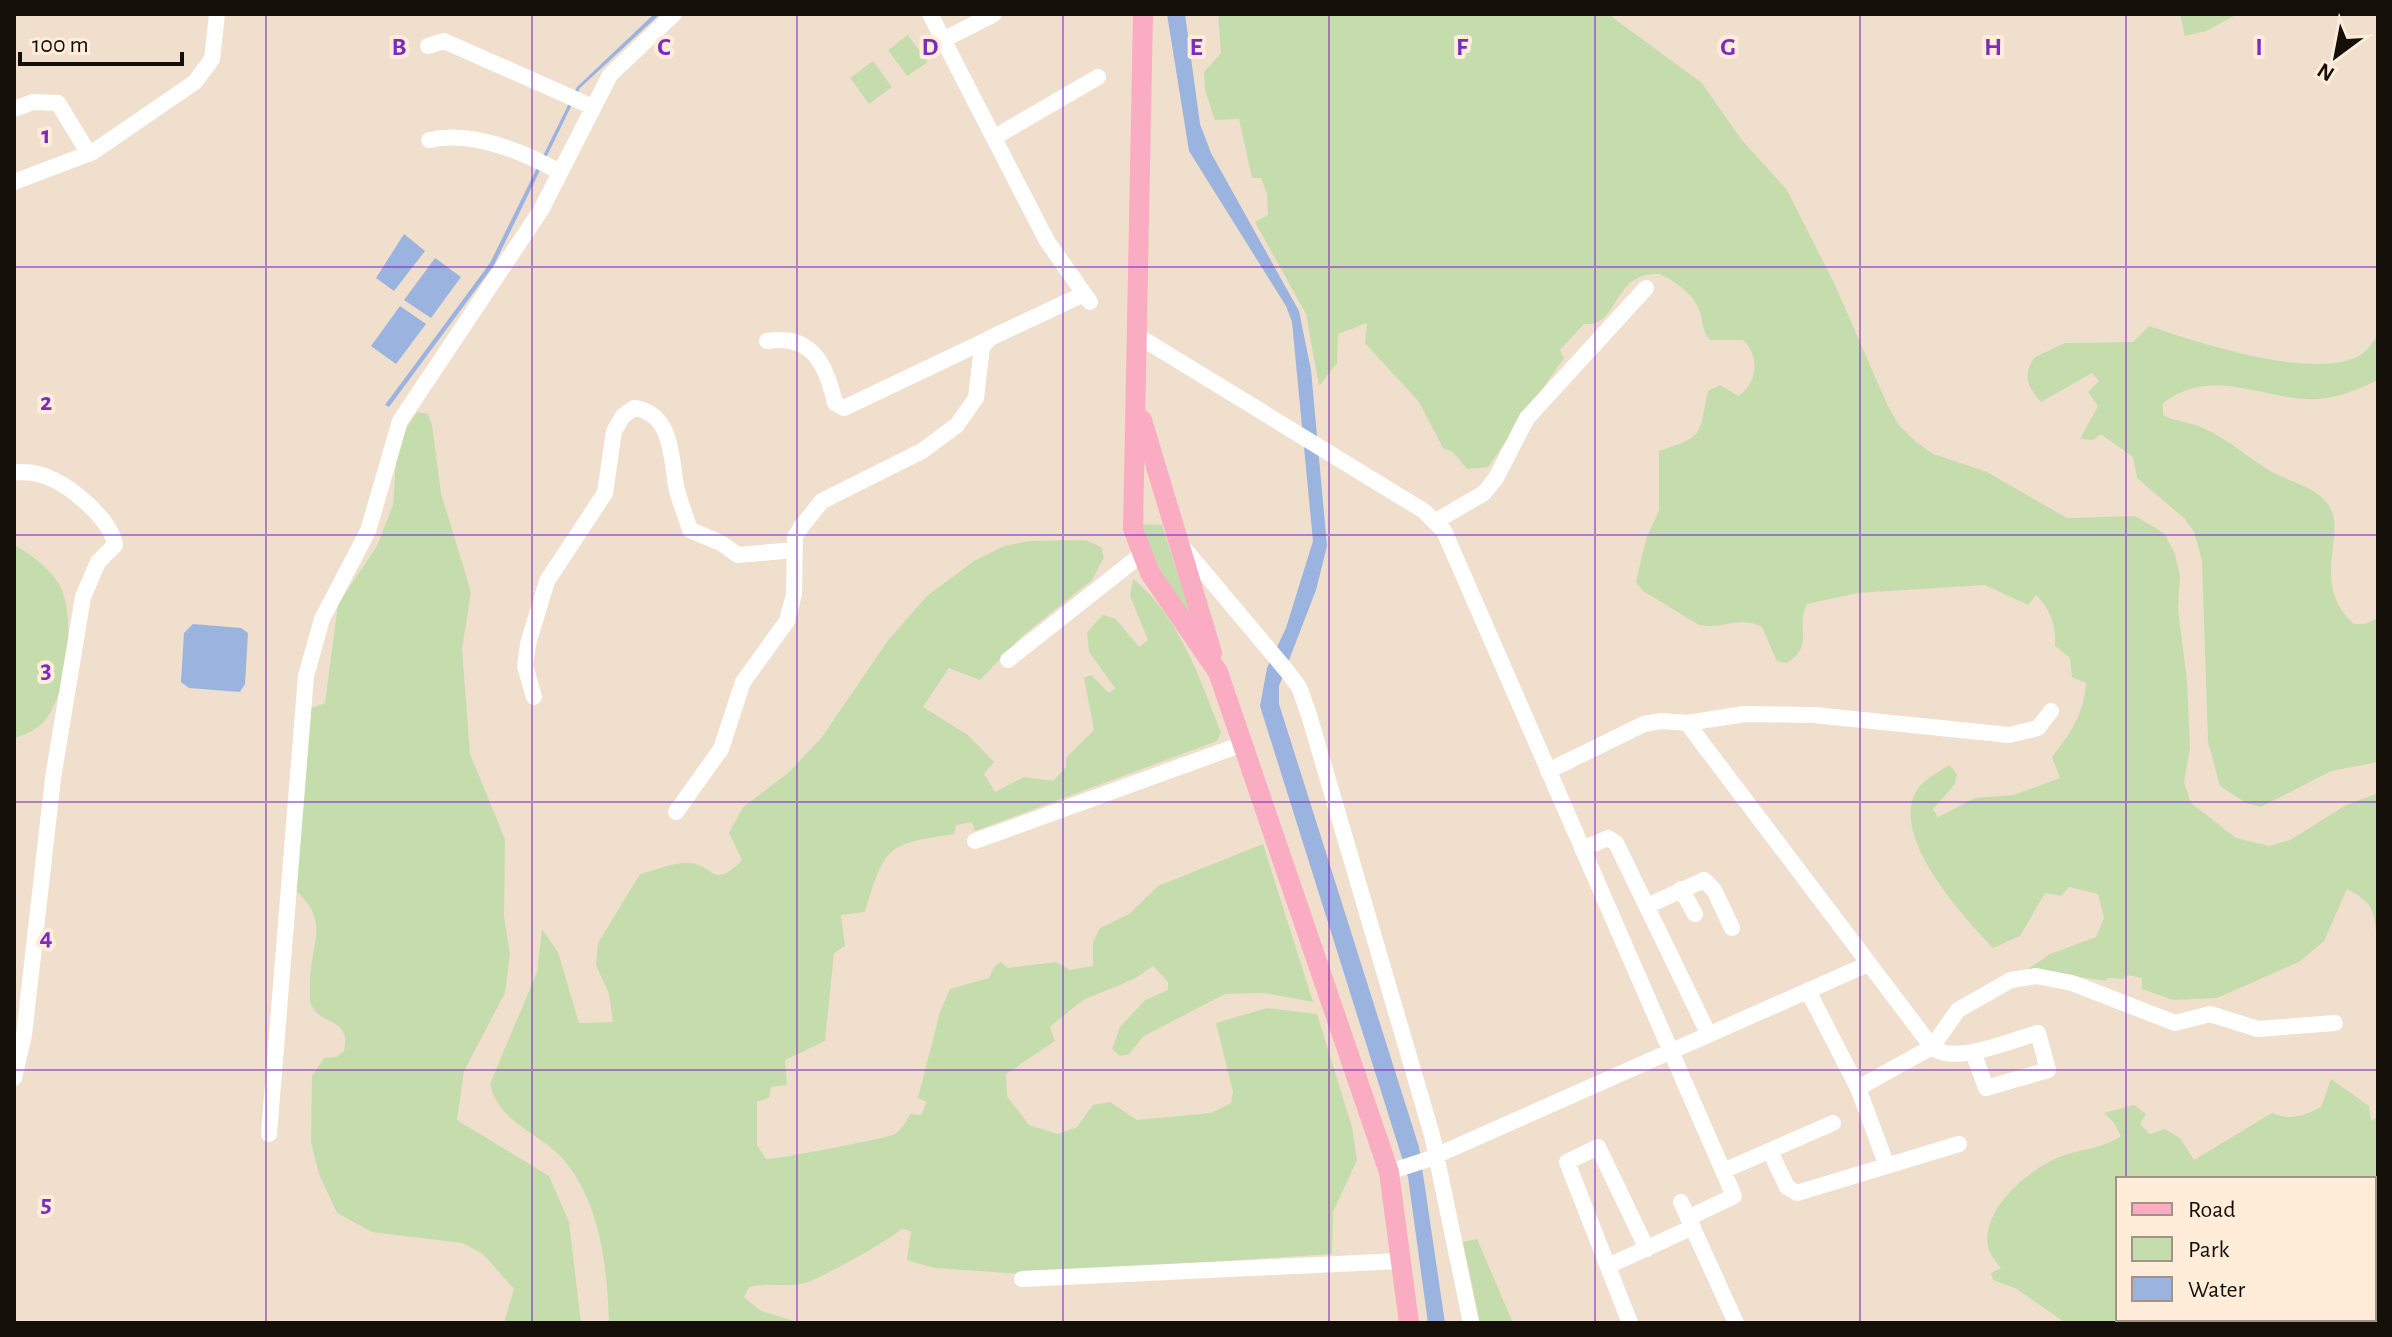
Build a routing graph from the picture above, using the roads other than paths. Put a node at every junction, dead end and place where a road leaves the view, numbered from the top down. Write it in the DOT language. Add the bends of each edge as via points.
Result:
graph roads {
  1 [pos="217,14"];
  2 [pos="674,14"];
  3 [pos="994,14"];
  4 [pos="1143,14"];
  5 [pos="925,15"];
  6 [pos="945,39"];
  7 [pos="428,46"];
  8 [pos="1098,77"];
  9 [pos="593,107"];
  10 [pos="14,109"];
  11 [pos="995,137"];
  12 [pos="429,140"];
  13 [pos="89,154"];
  14 [pos="560,172"];
  15 [pos="14,182"];
  16 [pos="1646,288"];
  17 [pos="1138,336"];
  18 [pos="990,338"];
  19 [pos="767,341"];
  20 [pos="1137,403"];
  21 [pos="14,472"];
  22 [pos="1436,521"];
  23 [pos="1178,541"];
  24 [pos="794,550"];
  25 [pos="1142,554"];
  26 [pos="1008,660"];
  27 [pos="1218,672"];
  28 [pos="534,697"];
  29 [pos="2051,711"];
  30 [pos="1687,723"];
  31 [pos="1240,745"];
  32 [pos="1548,771"];
  33 [pos="676,812"];
  34 [pos="975,841"];
  35 [pos="1582,849"];
  36 [pos="1681,889"];
  37 [pos="1647,906"];
  38 [pos="1695,914"];
  39 [pos="1732,928"];
  40 [pos="1868,964"];
  41 [pos="1808,991"];
  42 [pos="2335,1023"];
  43 [pos="1709,1035"];
  44 [pos="1932,1047"];
  45 [pos="1671,1051"];
  46 [pos="1973,1052"];
  47 [pos="14,1078"];
  48 [pos="1858,1088"];
  49 [pos="1833,1123"];
  50 [pos="269,1134"];
  51 [pos="1959,1144"];
  52 [pos="1770,1151"];
  53 [pos="1431,1157"];
  54 [pos="1887,1166"];
  55 [pos="1394,1171"];
  56 [pos="1723,1171"];
  57 [pos="1688,1216"];
  58 [pos="1647,1249"];
  59 [pos="1400,1261"];
  60 [pos="1608,1266"];
  61 [pos="1022,1279"];
  62 [pos="1409,1323"];
  63 [pos="1471,1323"];
  64 [pos="1630,1323"];
  65 [pos="1736,1323"];
  1 -- 13 [label="street" via="212,59 195,82"];
  2 -- 9 [label="street" via="615,68"];
  3 -- 6 [label="street"];
  4 -- 17 [label="main road"];
  5 -- 6 [label="street"];
  6 -- 11 [label="street"];
  7 -- 9 [label="street" via="444,41"];
  8 -- 11 [label="street"];
  9 -- 14 [label="street"];
  10 -- 13 [label="street" via="33,102 58,103"];
  11 -- 18 [label="street" via="1047,241 1087,298"];
  12 -- 14 [label="street" via="459,135"];
  13 -- 15 [label="street"];
  14 -- 50 [label="street" via="514,255 404,413 368,531 315,639 306,676"];
  16 -- 22 [label="street" via="1527,418 1484,493"];
  17 -- 20 [label="main road"];
  17 -- 22 [label="street"];
  18 -- 19 [label="street" via="844,408 835,403 823,367 803,345 789,338"];
  18 -- 24 [label="street" via="982,347 976,398 957,425 922,451 822,501 801,527"];
  20 -- 23 [label="main road"];
  20 -- 25 [label="main road" via="1133,529"];
  21 -- 47 [label="street" via="58,482 113,531 115,545 98,562 83,597"];
  22 -- 32 [label="street"];
  23 -- 27 [label="main road"];
  23 -- 53 [label="street" via="1299,687"];
  24 -- 28 [label="street" via="738,555 690,530 665,429 647,410 634,408 614,431 605,493 547,581 525,666"];
  24 -- 33 [label="street" via="794,594 787,621 743,682 721,749"];
  25 -- 26 [label="street"];
  25 -- 27 [label="main road"];
  27 -- 31 [label="main road"];
  29 -- 30 [label="street" via="2038,728 2009,735 1770,712"];
  30 -- 32 [label="street" via="1644,724"];
  30 -- 40 [label="street"];
  31 -- 34 [label="street"];
  31 -- 55 [label="main road"];
  32 -- 35 [label="street"];
  35 -- 37 [label="street" via="1608,838 1616,843"];
  35 -- 45 [label="street"];
  36 -- 37 [label="street"];
  36 -- 38 [label="street"];
  36 -- 39 [label="street" via="1700,879 1709,883"];
  37 -- 43 [label="street"];
  40 -- 41 [label="street"];
  40 -- 44 [label="street"];
  41 -- 43 [label="street"];
  41 -- 48 [label="street"];
  42 -- 44 [label="street" via="2258,1029 2210,1014 2175,1023 2072,983 2036,976 2011,980 1958,1010"];
  43 -- 45 [label="street"];
  44 -- 46 [label="street" via="1951,1054"];
  44 -- 48 [label="street"];
  45 -- 53 [label="street"];
  45 -- 56 [label="street"];
  46 -- 46 [label="street" via="1986,1088 2048,1070 2038,1033"];
  48 -- 54 [label="street"];
  49 -- 52 [label="street"];
  51 -- 54 [label="street"];
  52 -- 54 [label="street" via="1787,1187 1797,1193"];
  52 -- 56 [label="street"];
  53 -- 55 [label="street"];
  53 -- 63 [label="street"];
  55 -- 59 [label="main road"];
  56 -- 57 [label="street" via="1734,1196"];
  57 -- 58 [label="street"];
  57 -- 65 [label="street"];
  58 -- 60 [label="street"];
  58 -- 60 [label="street" via="1598,1147 1567,1162"];
  59 -- 61 [label="street"];
  59 -- 62 [label="main road"];
  60 -- 64 [label="street"];
}
